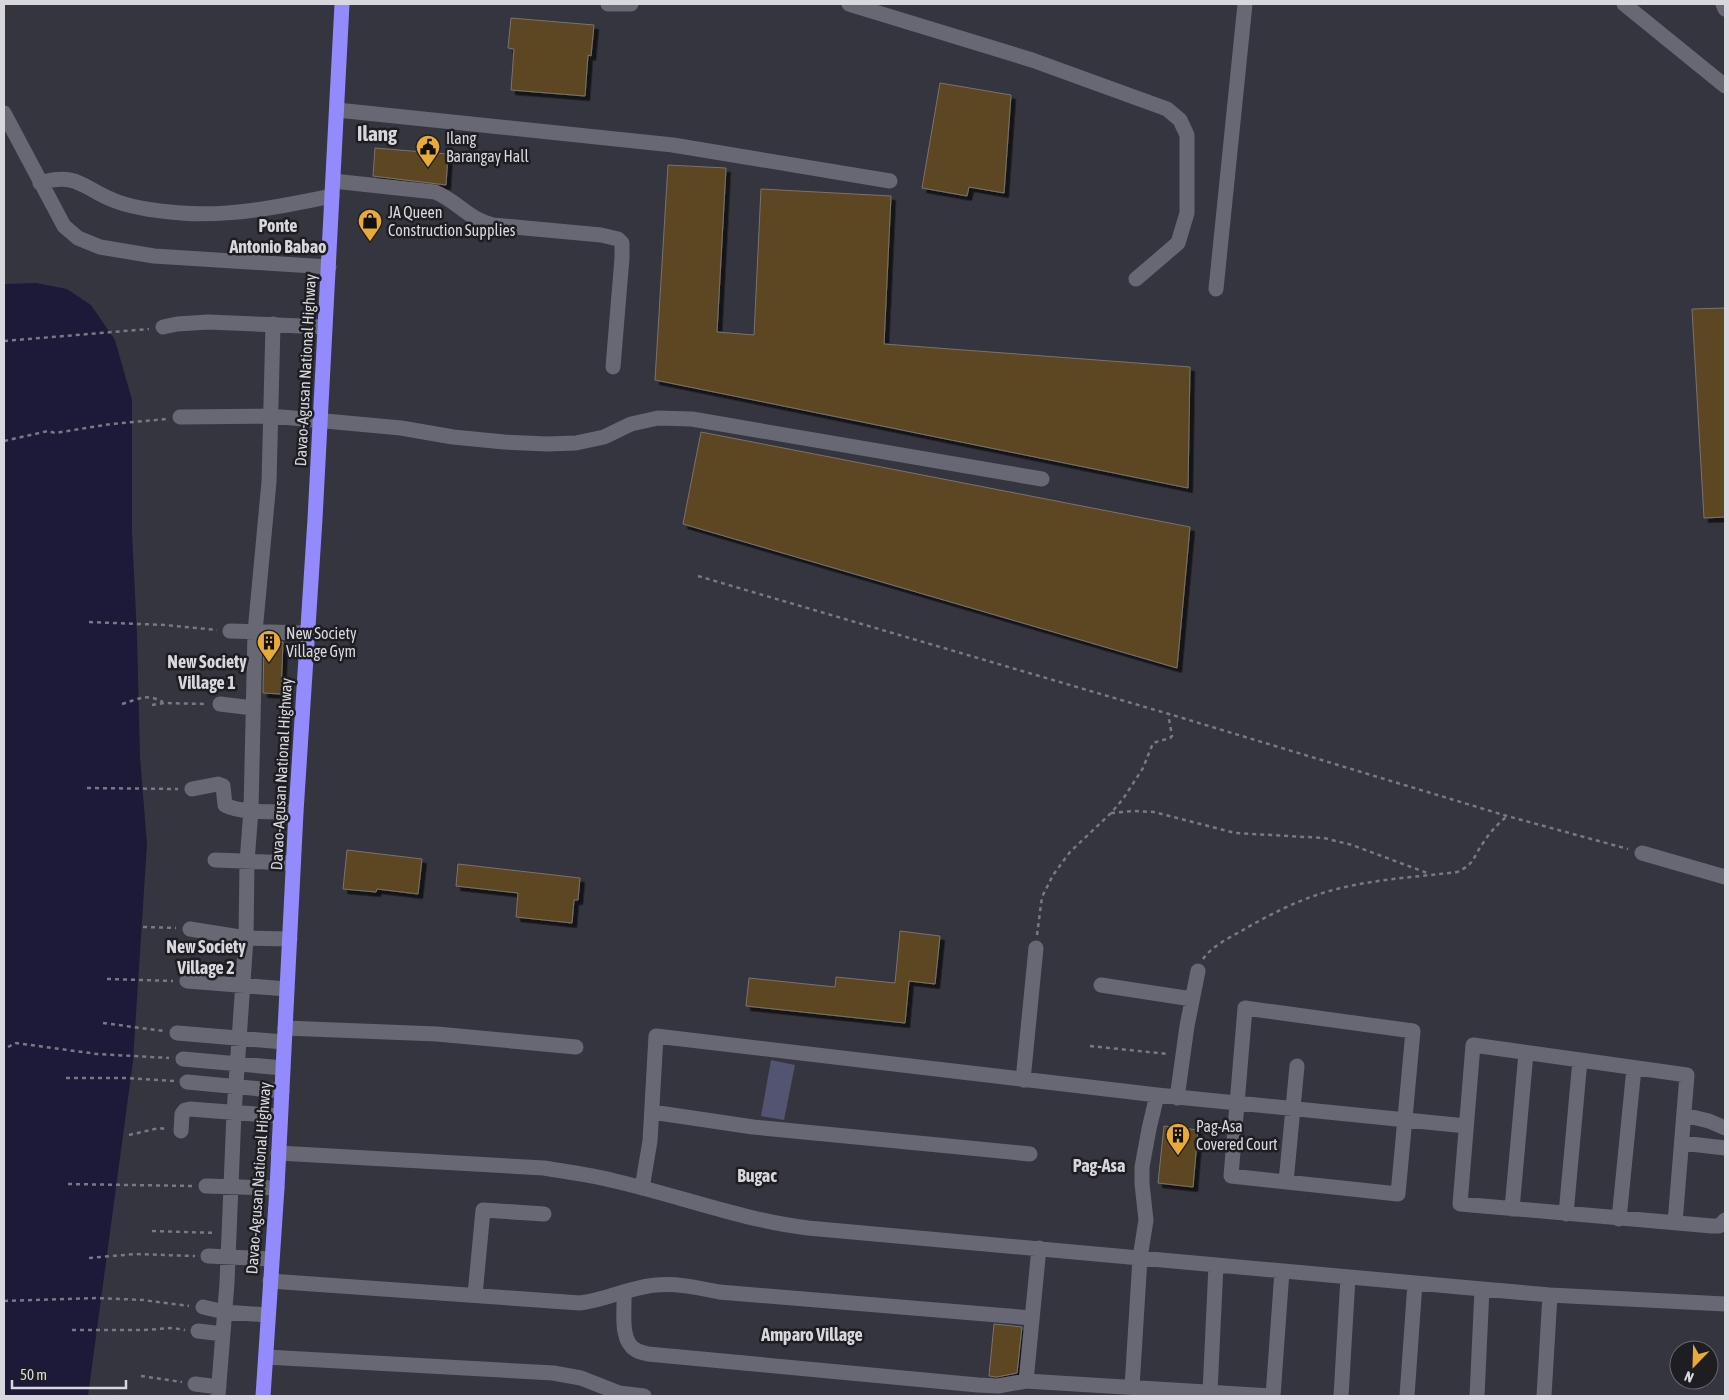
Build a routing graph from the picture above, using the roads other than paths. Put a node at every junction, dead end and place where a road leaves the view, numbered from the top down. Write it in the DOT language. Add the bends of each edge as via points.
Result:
graph roads {
  1 [pos="342,4"];
  2 [pos="608,4"];
  3 [pos="631,4"];
  4 [pos="849,4"];
  5 [pos="1245,4"];
  6 [pos="1624,4"];
  7 [pos="1723,4"];
  8 [pos="1725,9"];
  9 [pos="1725,86"];
  10 [pos="336,110"];
  11 [pos="4,113"];
  12 [pos="333,181"];
  13 [pos="890,181"];
  14 [pos="40,183"];
  15 [pos="332,196"];
  16 [pos="329,267"];
  17 [pos="1136,279"];
  18 [pos="1216,289"];
  19 [pos="273,324"];
  20 [pos="163,327"];
  21 [pos="325,327"];
  22 [pos="613,367"];
  23 [pos="271,416"];
  24 [pos="180,417"];
  25 [pos="320,421"];
  26 [pos="1042,479"];
  27 [pos="230,631"];
  28 [pos="255,632"];
  29 [pos="307,633"];
  30 [pos="220,704"];
  31 [pos="252,708"];
  32 [pos="192,789"];
  33 [pos="251,810"];
  34 [pos="296,812"];
  35 [pos="1642,853"];
  36 [pos="215,860"];
  37 [pos="247,862"];
  38 [pos="293,863"];
  39 [pos="1725,877"];
  40 [pos="190,929"];
  41 [pos="246,938"];
  42 [pos="290,938"];
  43 [pos="1036,948"];
  44 [pos="1198,971"];
  45 [pos="187,981"];
  46 [pos="242,986"];
  47 [pos="1101,986"];
  48 [pos="287,988"];
  49 [pos="1192,999"];
  50 [pos="177,1033"];
  51 [pos="284,1035"];
  52 [pos="239,1039"];
  53 [pos="576,1048"];
  54 [pos="1526,1053"];
  55 [pos="183,1058"];
  56 [pos="1580,1060"];
  57 [pos="237,1064"];
  58 [pos="1297,1066"];
  59 [pos="283,1068"];
  60 [pos="1634,1068"];
  61 [pos="1023,1080"];
  62 [pos="187,1082"];
  63 [pos="236,1086"];
  64 [pos="282,1091"];
  65 [pos="1157,1096"];
  66 [pos="1178,1098"];
  67 [pos="1237,1104"];
  68 [pos="1293,1110"];
  69 [pos="652,1112"];
  70 [pos="234,1113"];
  71 [pos="1684,1115"];
  72 [pos="280,1116"];
  73 [pos="1404,1121"];
  74 [pos="1466,1126"];
  75 [pos="1725,1128"];
  76 [pos="181,1131"];
  77 [pos="1682,1142"];
  78 [pos="1725,1148"];
  79 [pos="278,1153"];
  80 [pos="1030,1154"];
  81 [pos="1286,1182"];
  82 [pos="206,1186"];
  83 [pos="232,1186"];
  84 [pos="276,1188"];
  85 [pos="642,1188"];
  86 [pos="1512,1209"];
  87 [pos="544,1214"];
  88 [pos="1566,1214"];
  89 [pos="1619,1219"];
  90 [pos="1725,1220"];
  91 [pos="1675,1223"];
  92 [pos="1039,1248"];
  93 [pos="208,1256"];
  94 [pos="228,1258"];
  95 [pos="1140,1258"];
  96 [pos="271,1259"];
  97 [pos="1216,1265"];
  98 [pos="1282,1271"];
  99 [pos="1348,1277"];
  100 [pos="270,1281"];
  101 [pos="1415,1283"];
  102 [pos="1482,1289"];
  103 [pos="624,1293"];
  104 [pos="475,1295"];
  105 [pos="1550,1295"];
  106 [pos="1725,1304"];
  107 [pos="203,1307"];
  108 [pos="225,1312"];
  109 [pos="268,1315"];
  110 [pos="1032,1318"];
  111 [pos="198,1331"];
  112 [pos="223,1334"];
  113 [pos="266,1357"];
  114 [pos="1026,1381"];
  115 [pos="195,1384"];
  116 [pos="1132,1387"];
  117 [pos="219,1391"];
  118 [pos="1210,1392"];
  119 [pos="263,1396"];
  120 [pos="644,1396"];
  121 [pos="1272,1396"];
  122 [pos="1341,1396"];
  123 [pos="1407,1396"];
  124 [pos="1476,1396"];
  125 [pos="1544,1396"];
  1 -- 10 [label="highway, Davao-Agusan National Highway"];
  2 -- 3 [label="street"];
  4 -- 17 [label="street" via="1032,60 1167,110 1180,120 1187,135 1187,213 1178,244"];
  5 -- 18 [label="street"];
  6 -- 9 [label="street"];
  7 -- 8 [label="street"];
  10 -- 12 [label="highway, Davao-Agusan National Highway"];
  10 -- 13 [label="street" via="673,144"];
  11 -- 14 [label="street"];
  12 -- 15 [label="highway, Davao-Agusan National Highway"];
  12 -- 22 [label="street" via="435,192 478,220 493,225 618,239 622,243 622,258"];
  14 -- 15 [label="street" via="62,178 74,180 119,202 183,213 280,207"];
  14 -- 16 [label="street" via="64,226 78,238 100,247 154,256"];
  15 -- 16 [label="highway, Davao-Agusan National Highway"];
  16 -- 21 [label="highway, Davao-Agusan National Highway"];
  19 -- 20 [label="street" via="208,322"];
  19 -- 21 [label="street"];
  19 -- 23 [label="street"];
  21 -- 25 [label="highway, Davao-Agusan National Highway"];
  23 -- 24 [label="street"];
  23 -- 25 [label="street"];
  23 -- 28 [label="street" via="269,482"];
  25 -- 26 [label="street" via="547,444 576,443 604,437 630,424 658,418 692,419"];
  25 -- 29 [label="highway, Davao-Agusan National Highway"];
  27 -- 28 [label="street"];
  28 -- 29 [label="street"];
  28 -- 31 [label="street"];
  29 -- 34 [label="highway, Davao-Agusan National Highway"];
  30 -- 31 [label="street"];
  31 -- 33 [label="street"];
  32 -- 33 [label="street" via="220,784 225,805"];
  33 -- 34 [label="street"];
  33 -- 37 [label="street"];
  34 -- 38 [label="highway, Davao-Agusan National Highway"];
  35 -- 39 [label="street"];
  36 -- 37 [label="street"];
  37 -- 38 [label="street"];
  37 -- 41 [label="street"];
  38 -- 42 [label="highway, Davao-Agusan National Highway"];
  40 -- 41 [label="street"];
  41 -- 42 [label="street"];
  41 -- 46 [label="street"];
  42 -- 48 [label="highway, Davao-Agusan National Highway"];
  43 -- 61 [label="street"];
  44 -- 49 [label="street"];
  45 -- 46 [label="street"];
  46 -- 48 [label="street"];
  46 -- 52 [label="street"];
  47 -- 49 [label="street"];
  48 -- 51 [label="highway, Davao-Agusan National Highway"];
  49 -- 66 [label="street"];
  50 -- 52 [label="street"];
  51 -- 52 [label="street"];
  51 -- 53 [label="street" via="437,1034"];
  51 -- 59 [label="highway, Davao-Agusan National Highway"];
  52 -- 57 [label="street"];
  54 -- 56 [label="street"];
  54 -- 74 [label="street" via="1473,1046"];
  54 -- 86 [label="street"];
  55 -- 57 [label="street"];
  56 -- 60 [label="street"];
  56 -- 88 [label="street"];
  57 -- 59 [label="street"];
  57 -- 63 [label="street"];
  58 -- 68 [label="street"];
  59 -- 64 [label="highway, Davao-Agusan National Highway"];
  60 -- 71 [label="street" via="1687,1075"];
  60 -- 89 [label="street"];
  61 -- 65 [label="street"];
  61 -- 69 [label="street" via="656,1036"];
  62 -- 63 [label="street"];
  63 -- 64 [label="street"];
  63 -- 70 [label="street"];
  64 -- 72 [label="highway, Davao-Agusan National Highway"];
  65 -- 66 [label="street"];
  65 -- 95 [label="street" via="1142,1167 1146,1220"];
  66 -- 67 [label="street"];
  67 -- 68 [label="street"];
  67 -- 73 [label="street" via="1245,1008 1413,1031"];
  67 -- 81 [label="street" via="1231,1176"];
  68 -- 73 [label="street"];
  68 -- 81 [label="street"];
  69 -- 80 [label="street" via="763,1128"];
  69 -- 85 [label="street"];
  70 -- 72 [label="street"];
  70 -- 76 [label="street" via="185,1110"];
  70 -- 83 [label="street"];
  71 -- 75 [label="street"];
  71 -- 77 [label="street"];
  72 -- 79 [label="highway, Davao-Agusan National Highway"];
  73 -- 74 [label="street"];
  73 -- 81 [label="street" via="1398,1194"];
  74 -- 86 [label="street" via="1460,1204"];
  77 -- 78 [label="street"];
  77 -- 91 [label="street"];
  79 -- 84 [label="highway, Davao-Agusan National Highway"];
  79 -- 85 [label="street" via="544,1168"];
  82 -- 83 [label="street"];
  83 -- 84 [label="street"];
  83 -- 94 [label="street"];
  84 -- 96 [label="highway, Davao-Agusan National Highway"];
  85 -- 92 [label="street" via="775,1224"];
  86 -- 88 [label="street"];
  87 -- 104 [label="street" via="483,1210"];
  88 -- 89 [label="street"];
  89 -- 91 [label="street"];
  90 -- 91 [label="street" via="1718,1226"];
  92 -- 95 [label="street"];
  92 -- 110 [label="street"];
  93 -- 94 [label="street"];
  94 -- 96 [label="street"];
  94 -- 108 [label="street"];
  95 -- 97 [label="street"];
  95 -- 116 [label="street"];
  96 -- 100 [label="highway, Davao-Agusan National Highway"];
  97 -- 98 [label="street"];
  97 -- 118 [label="street"];
  98 -- 99 [label="street"];
  98 -- 121 [label="street"];
  99 -- 101 [label="street"];
  99 -- 122 [label="street"];
  100 -- 104 [label="street"];
  100 -- 109 [label="highway, Davao-Agusan National Highway"];
  101 -- 102 [label="street"];
  101 -- 123 [label="street"];
  102 -- 105 [label="street"];
  102 -- 124 [label="street"];
  103 -- 104 [label="street" via="580,1302"];
  103 -- 110 [label="street" via="657,1285 675,1285 719,1292"];
  103 -- 114 [label="street" via="626,1338 630,1346 648,1354 959,1384 998,1386"];
  105 -- 106 [label="street"];
  105 -- 125 [label="street"];
  107 -- 108 [label="street"];
  108 -- 109 [label="street"];
  108 -- 112 [label="street"];
  109 -- 113 [label="highway, Davao-Agusan National Highway"];
  110 -- 114 [label="street"];
  111 -- 112 [label="street"];
  112 -- 117 [label="street"];
  113 -- 119 [label="highway, Davao-Agusan National Highway"];
  113 -- 120 [label="street" via="553,1373 581,1378 619,1393"];
  114 -- 116 [label="street"];
  115 -- 117 [label="street"];
  116 -- 118 [label="street"];
  118 -- 121 [label="street"];
}
